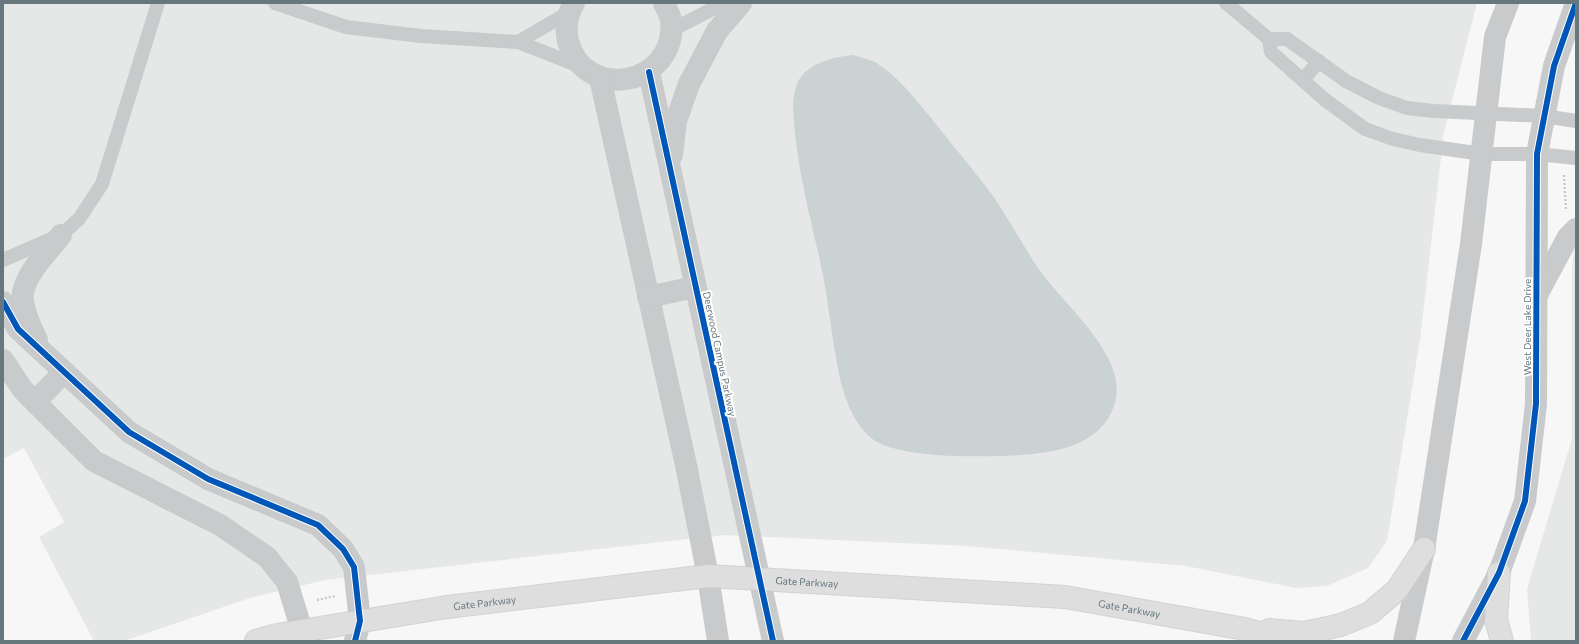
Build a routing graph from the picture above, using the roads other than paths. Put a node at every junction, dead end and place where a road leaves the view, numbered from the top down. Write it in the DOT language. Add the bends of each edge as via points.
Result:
graph roads {
  1 [pos="158,3"];
  2 [pos="275,3"];
  3 [pos="664,3"];
  4 [pos="724,3"];
  5 [pos="740,3"];
  6 [pos="1226,3"];
  7 [pos="1508,3"];
  8 [pos="1576,3"];
  9 [pos="571,8"];
  10 [pos="670,31"];
  11 [pos="1269,39"];
  12 [pos="518,42"];
  13 [pos="1319,61"];
  14 [pos="648,72"];
  15 [pos="592,73"];
  16 [pos="1303,80"];
  17 [pos="1486,115"];
  18 [pos="1544,116"];
  19 [pos="1576,121"];
  20 [pos="1482,154"];
  21 [pos="1537,154"];
  22 [pos="1576,158"];
  23 [pos="670,172"];
  24 [pos="1571,221"];
  25 [pos="62,235"];
  26 [pos="3,260"];
  27 [pos="695,287"];
  28 [pos="1537,296"];
  29 [pos="648,297"];
  30 [pos="3,302"];
  31 [pos="44,354"];
  32 [pos="3,360"];
  33 [pos="64,372"];
  34 [pos="35,402"];
  35 [pos="1424,549"];
  36 [pos="1499,573"];
  37 [pos="708,576"];
  38 [pos="759,579"];
  39 [pos="1246,629"];
  40 [pos="358,631"];
  41 [pos="306,636"];
  42 [pos="256,641"];
  43 [pos="718,641"];
  44 [pos="773,641"];
  45 [pos="1286,641"];
  46 [pos="1404,641"];
  47 [pos="1463,641"];
  48 [pos="1502,641"];
  1 -- 25 [label="lane" via="102,184 79,219"];
  2 -- 12 [label="lane" via="346,27 421,36"];
  3 -- 10 [label="street" via="671,19"];
  4 -- 10 [label="lane"];
  5 -- 23 [label="street" via="717,31 689,84 676,121"];
  6 -- 11 [label="lane"];
  7 -- 17 [label="street" via="1495,37"];
  8 -- 18 [label="street, West Deer Lake Drive" via="1554,66"];
  9 -- 12 [label="lane"];
  9 -- 15 [label="street" via="566,32 571,52"];
  10 -- 14 [label="street" via="670,39 662,57"];
  11 -- 13 [label="lane" via="1287,39"];
  11 -- 16 [label="lane" via="1271,52"];
  12 -- 15 [label="lane"];
  13 -- 16 [label="lane"];
  13 -- 17 [label="lane" via="1346,80 1379,98 1407,108"];
  14 -- 15 [label="street" via="625,81"];
  14 -- 23 [label="street, Deerwood Campus Parkway"];
  15 -- 29 [label="street"];
  16 -- 20 [label="lane" via="1365,129 1420,145"];
  17 -- 18 [label="lane"];
  17 -- 20 [label="street"];
  18 -- 19 [label="lane"];
  18 -- 21 [label="street, West Deer Lake Drive"];
  20 -- 21 [label="lane"];
  20 -- 35 [label="street" via="1471,244"];
  21 -- 22 [label="lane"];
  21 -- 28 [label="street, West Deer Lake Drive"];
  23 -- 27 [label="street, Deerwood Campus Parkway"];
  24 -- 28 [label="street" via="1568,237"];
  25 -- 26 [label="lane"];
  25 -- 31 [label="street" via="34,269 23,293 27,319"];
  27 -- 29 [label="street"];
  27 -- 38 [label="street, Deerwood Campus Parkway"];
  28 -- 36 [label="street, West Deer Lake Drive" via="1536,404 1525,501"];
  29 -- 37 [label="street"];
  30 -- 31 [label="street" via="18,329"];
  31 -- 33 [label="street"];
  32 -- 34 [label="street" via="23,390"];
  33 -- 34 [label="street"];
  33 -- 40 [label="street" via="129,432 162,452 208,479 318,525 343,549 354,567"];
  34 -- 41 [label="street" via="94,461 220,525 267,557 286,582"];
  35 -- 39 [label="main road" via="1397,590 1370,613 1341,625 1304,633"];
  35 -- 46 [label="street"];
  36 -- 47 [label="street, West Deer Lake Drive"];
  36 -- 48 [label="main road" via="1496,620"];
  37 -- 38 [label="main road, Gate Parkway"];
  37 -- 40 [label="main road, Gate Parkway" via="447,607"];
  37 -- 43 [label="street"];
  38 -- 39 [label="main road, Gate Parkway" via="1065,597"];
  38 -- 44 [label="street, Deerwood Campus Parkway"];
  39 -- 45 [label="main road, Gate Parkway"];
  40 -- 41 [label="main road, Gate Parkway"];
  41 -- 42 [label="main road, Gate Parkway" via="277,635"];
}
